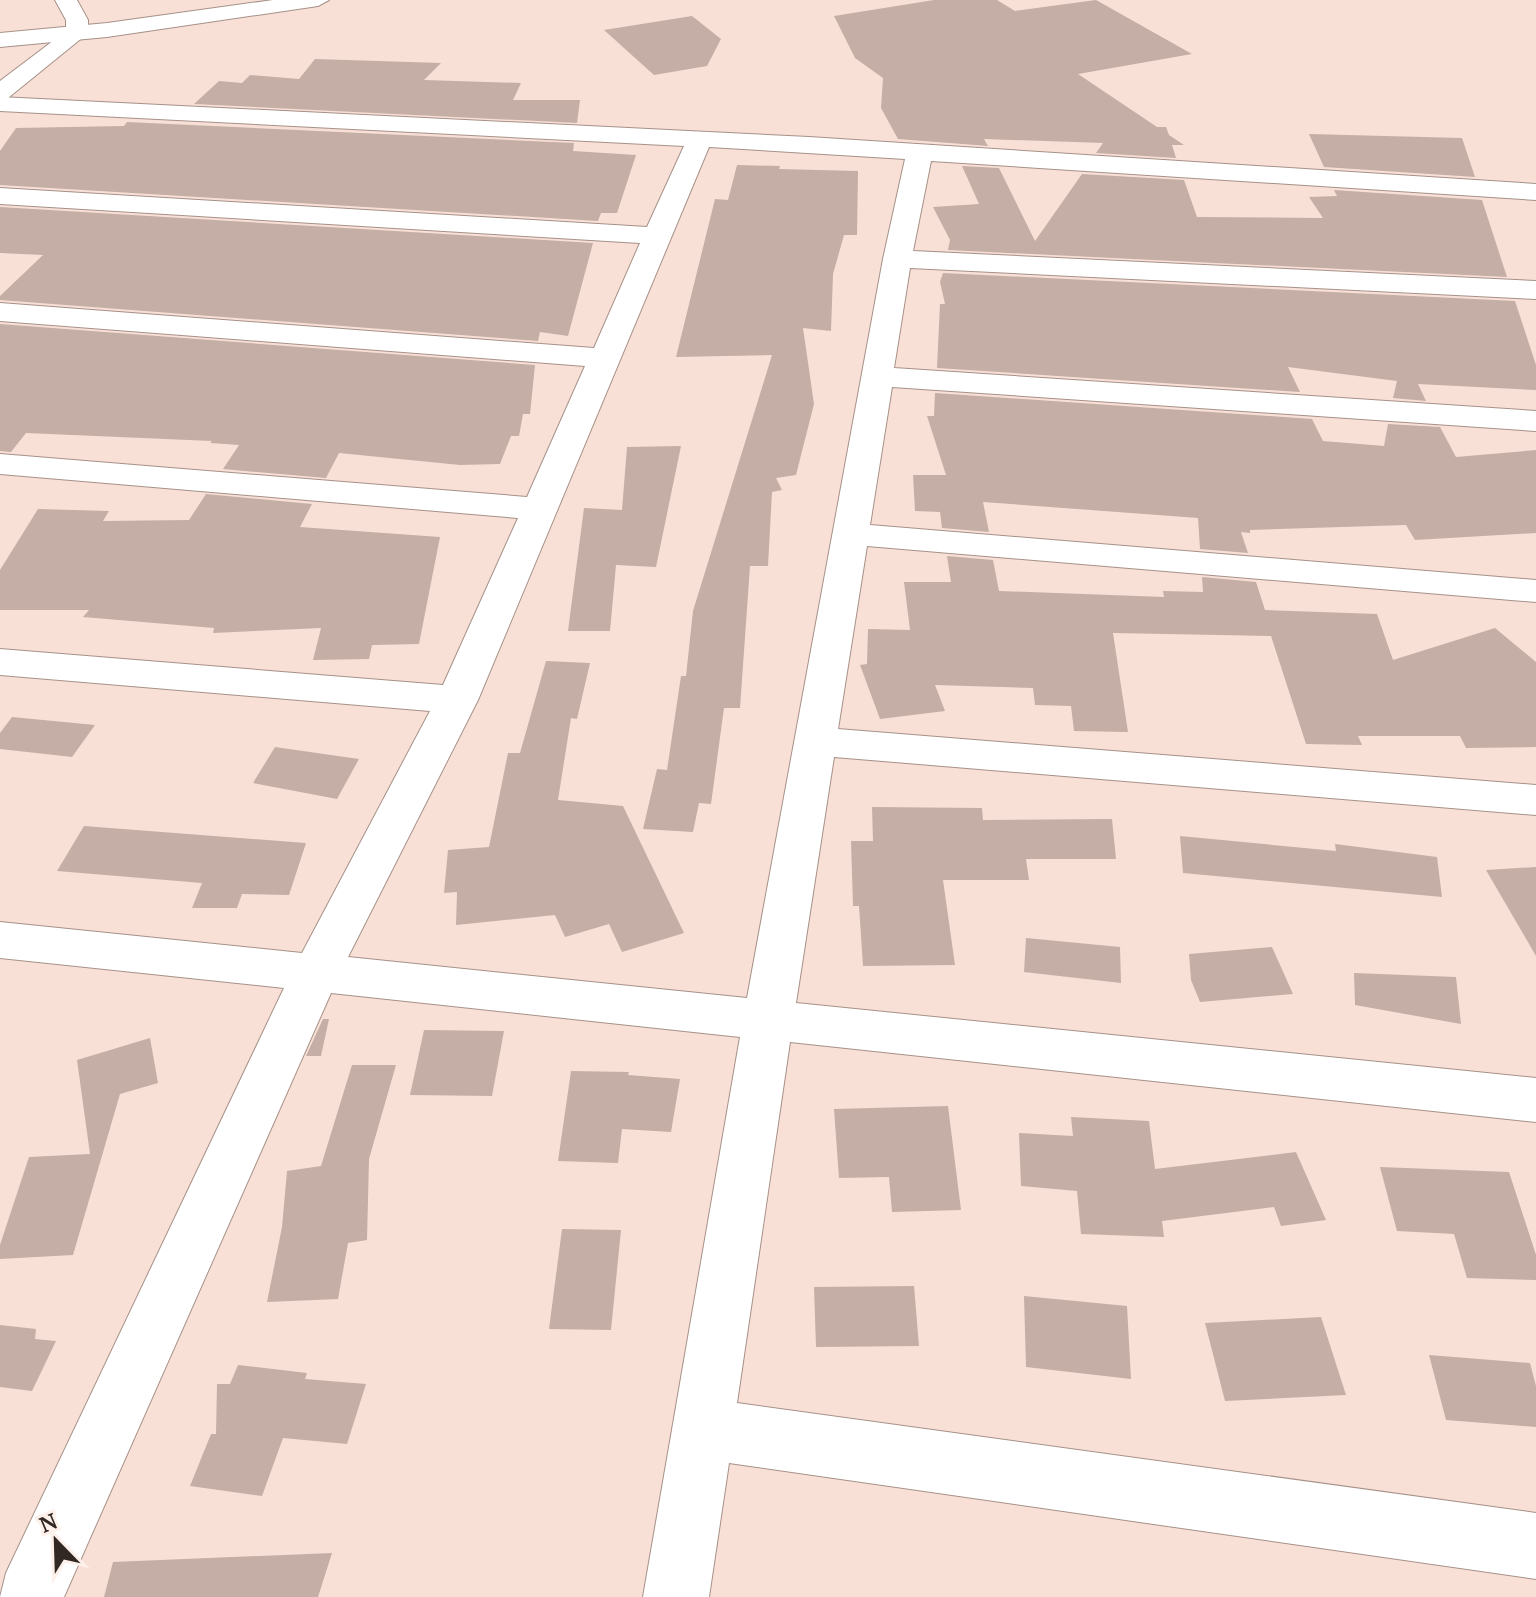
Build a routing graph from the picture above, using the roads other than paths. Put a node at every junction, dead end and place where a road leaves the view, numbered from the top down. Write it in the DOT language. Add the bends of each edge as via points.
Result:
graph roads {
  1 [pos="66,0"];
  2 [pos="318,0"];
  3 [pos="277,3"];
  4 [pos="77,33"];
  5 [pos="0,40"];
  6 [pos="0,93"];
  7 [pos="0,104"];
  8 [pos="699,140"];
  9 [pos="919,154"];
  10 [pos="1536,192"];
  11 [pos="0,196"];
  12 [pos="656,236"];
  13 [pos="897,259"];
  14 [pos="1536,290"];
  15 [pos="0,312"];
  16 [pos="605,358"];
  17 [pos="877,376"];
  18 [pos="1536,421"];
  19 [pos="0,464"];
  20 [pos="540,509"];
  21 [pos="850,534"];
  22 [pos="1536,591"];
  23 [pos="0,662"];
  24 [pos="457,700"];
  25 [pos="815,741"];
  26 [pos="1536,800"];
  27 [pos="0,940"];
  28 [pos="315,974"];
  29 [pos="768,1020"];
  30 [pos="1536,1100"];
  31 [pos="704,1429"];
  32 [pos="1536,1546"];
  33 [pos="30,1597"];
  34 [pos="676,1597"];
  1 -- 4 [label="street" via="77,20"];
  2 -- 3 [label="street"];
  3 -- 4 [label="street"];
  4 -- 5 [label="street"];
  4 -- 6 [label="street"];
  7 -- 8 [label="street"];
  8 -- 9 [label="street"];
  8 -- 12 [label="street"];
  9 -- 10 [label="street"];
  9 -- 13 [label="street"];
  11 -- 12 [label="street"];
  12 -- 16 [label="street"];
  13 -- 14 [label="street"];
  13 -- 17 [label="street"];
  15 -- 16 [label="street"];
  16 -- 20 [label="street"];
  17 -- 18 [label="street"];
  17 -- 21 [label="street"];
  19 -- 20 [label="street"];
  20 -- 24 [label="street"];
  21 -- 22 [label="street"];
  21 -- 25 [label="street"];
  23 -- 24 [label="street"];
  24 -- 28 [label="street"];
  25 -- 26 [label="street"];
  25 -- 29 [label="street"];
  27 -- 28 [label="street"];
  28 -- 29 [label="street"];
  28 -- 33 [label="street"];
  29 -- 30 [label="street"];
  29 -- 31 [label="street"];
  31 -- 32 [label="street"];
  31 -- 34 [label="street"];
}
